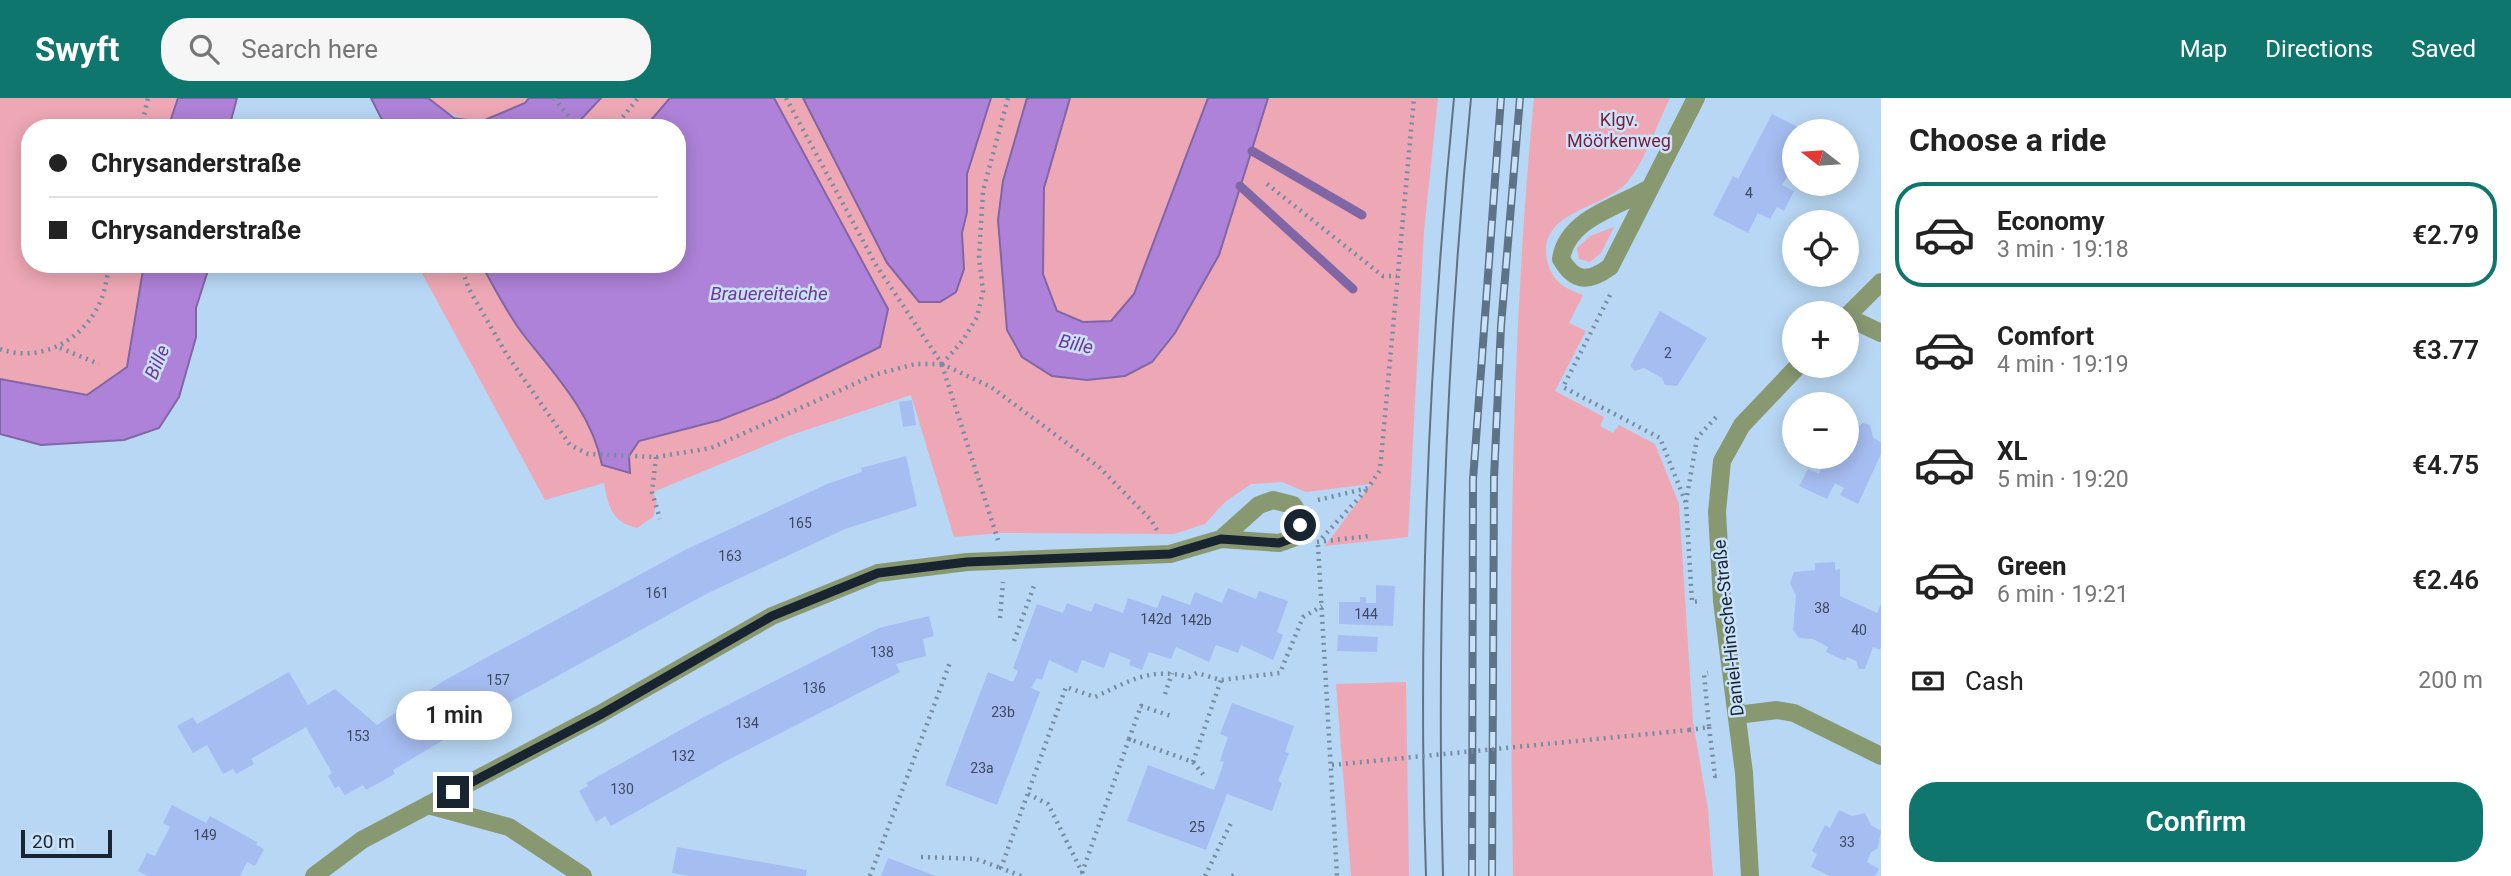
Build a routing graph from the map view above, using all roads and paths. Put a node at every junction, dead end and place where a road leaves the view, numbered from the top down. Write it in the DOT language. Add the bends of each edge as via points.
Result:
graph roads {
  1 [pos="148,98"];
  2 [pos="554,98"];
  3 [pos="639,98"];
  4 [pos="786,98"];
  5 [pos="1008,98"];
  6 [pos="1414,98"];
  7 [pos="1696,98"];
  8 [pos="143,119"];
  9 [pos="571,119"];
  10 [pos="622,119"];
  11 [pos="1267,184"];
  12 [pos="1646,190"];
  13 [pos="108,273"];
  14 [pos="464,273"];
  15 [pos="1397,276"];
  16 [pos="1588,279"];
  17 [pos="1881,282"];
  18 [pos="1859,304"];
  19 [pos="1859,323"];
  20 [pos="1881,333"];
  21 [pos="60,348"];
  22 [pos="0,349"];
  23 [pos="100,363"];
  24 [pos="942,364"];
  25 [pos="1787,378"];
  26 [pos="1697,438"];
  27 [pos="656,457"];
  28 [pos="1368,488"];
  29 [pos="1686,503"];
  30 [pos="1293,505"];
  31 [pos="660,519"];
  32 [pos="1369,536"];
  33 [pos="1293,538"];
  34 [pos="1221,539"];
  35 [pos="1318,542"];
  36 [pos="1170,554"];
  37 [pos="1004,561"];
  38 [pos="1029,599"];
  39 [pos="1692,602"];
  40 [pos="1321,606"];
  41 [pos="1000,618"];
  42 [pos="1014,640"];
  43 [pos="951,660"];
  44 [pos="1172,673"];
  45 [pos="1221,680"];
  46 [pos="1166,694"];
  47 [pos="1737,715"];
  48 [pos="1171,716"];
  49 [pos="1689,730"];
  50 [pos="1129,739"];
  51 [pos="1881,756"];
  52 [pos="1193,762"];
  53 [pos="1332,765"];
  54 [pos="1206,778"];
  55 [pos="1028,794"];
  56 [pos="428,805"];
  57 [pos="1232,821"];
  58 [pos="921,858"];
  59 [pos="1001,868"];
  60 [pos="1083,874"];
  61 [pos="314,876"];
  62 [pos="583,876"];
  63 [pos="870,876"];
  64 [pos="1021,876"];
  65 [pos="1205,876"];
  66 [pos="1337,876"];
  67 [pos="1751,876"];
  1 -- 8 [label="path"];
  2 -- 9 [label="path"];
  3 -- 10 [label="path"];
  4 -- 24 [label="path" via="883,277"];
  5 -- 24 [label="path" via="983,191 979,257 983,290 977,317"];
  6 -- 15 [label="path"];
  7 -- 12 [label="street"];
  11 -- 15 [label="path" via="1382,276"];
  12 -- 16 [label="street" via="1610,267"];
  12 -- 16 [label="street" via="1580,225 1569,236 1561,259 1569,273"];
  13 -- 21 [label="path" via="102,298"];
  14 -- 27 [label="path" via="507,355 570,445 588,454"];
  15 -- 28 [label="path" via="1380,470"];
  16 -- 29 [label="path" via="1614,288 1563,387 1660,438"];
  17 -- 18 [label="street"];
  19 -- 20 [label="street"];
  21 -- 22 [label="path" via="42,353"];
  21 -- 23 [label="path"];
  24 -- 27 [label="path" via="915,364 874,375 712,448"];
  24 -- 36 [label="path" via="991,387 1099,467 1151,520"];
  24 -- 37 [label="path"];
  25 -- 47 [label="street, Daniel-Hinsche-Straße" via="1742,425 1722,461 1717,512 1721,601"];
  26 -- 29 [label="path"];
  27 -- 31 [label="path" via="652,492"];
  28 -- 30 [label="path"];
  28 -- 35 [label="path"];
  29 -- 39 [label="path"];
  30 -- 33 [label="street" via="1300,525"];
  30 -- 34 [label="street" via="1273,500 1259,505"];
  32 -- 35 [label="path"];
  33 -- 34 [label="street" via="1279,543"];
  33 -- 35 [label="path" via="1294,545"];
  34 -- 36 [label="street"];
  35 -- 40 [label="path"];
  36 -- 37 [label="street"];
  37 -- 41 [label="path"];
  37 -- 56 [label="street" via="878,573 772,616 600,715"];
  38 -- 42 [label="path"];
  40 -- 45 [label="path" via="1303,617 1280,673"];
  40 -- 53 [label="path"];
  43 -- 63 [label="path"];
  44 -- 45 [label="path" via="1189,677 1197,673"];
  44 -- 46 [label="path"];
  44 -- 55 [label="path" via="1146,674 1095,696 1066,687"];
  45 -- 52 [label="path"];
  47 -- 51 [label="street" via="1777,710 1794,713"];
  47 -- 67 [label="street, Daniel-Hinsche-Straße"];
  48 -- 50 [label="path" via="1141,705"];
  49 -- 53 [label="path, bridge"];
  50 -- 52 [label="path"];
  50 -- 60 [label="path"];
  52 -- 54 [label="path"];
  53 -- 66 [label="path"];
  55 -- 59 [label="path"];
  55 -- 60 [label="path" via="1048,804"];
  56 -- 61 [label="street" via="362,840"];
  56 -- 62 [label="street" via="509,827"];
  57 -- 65 [label="path"];
  58 -- 59 [label="path" via="975,859"];
  59 -- 64 [label="path"];
}
